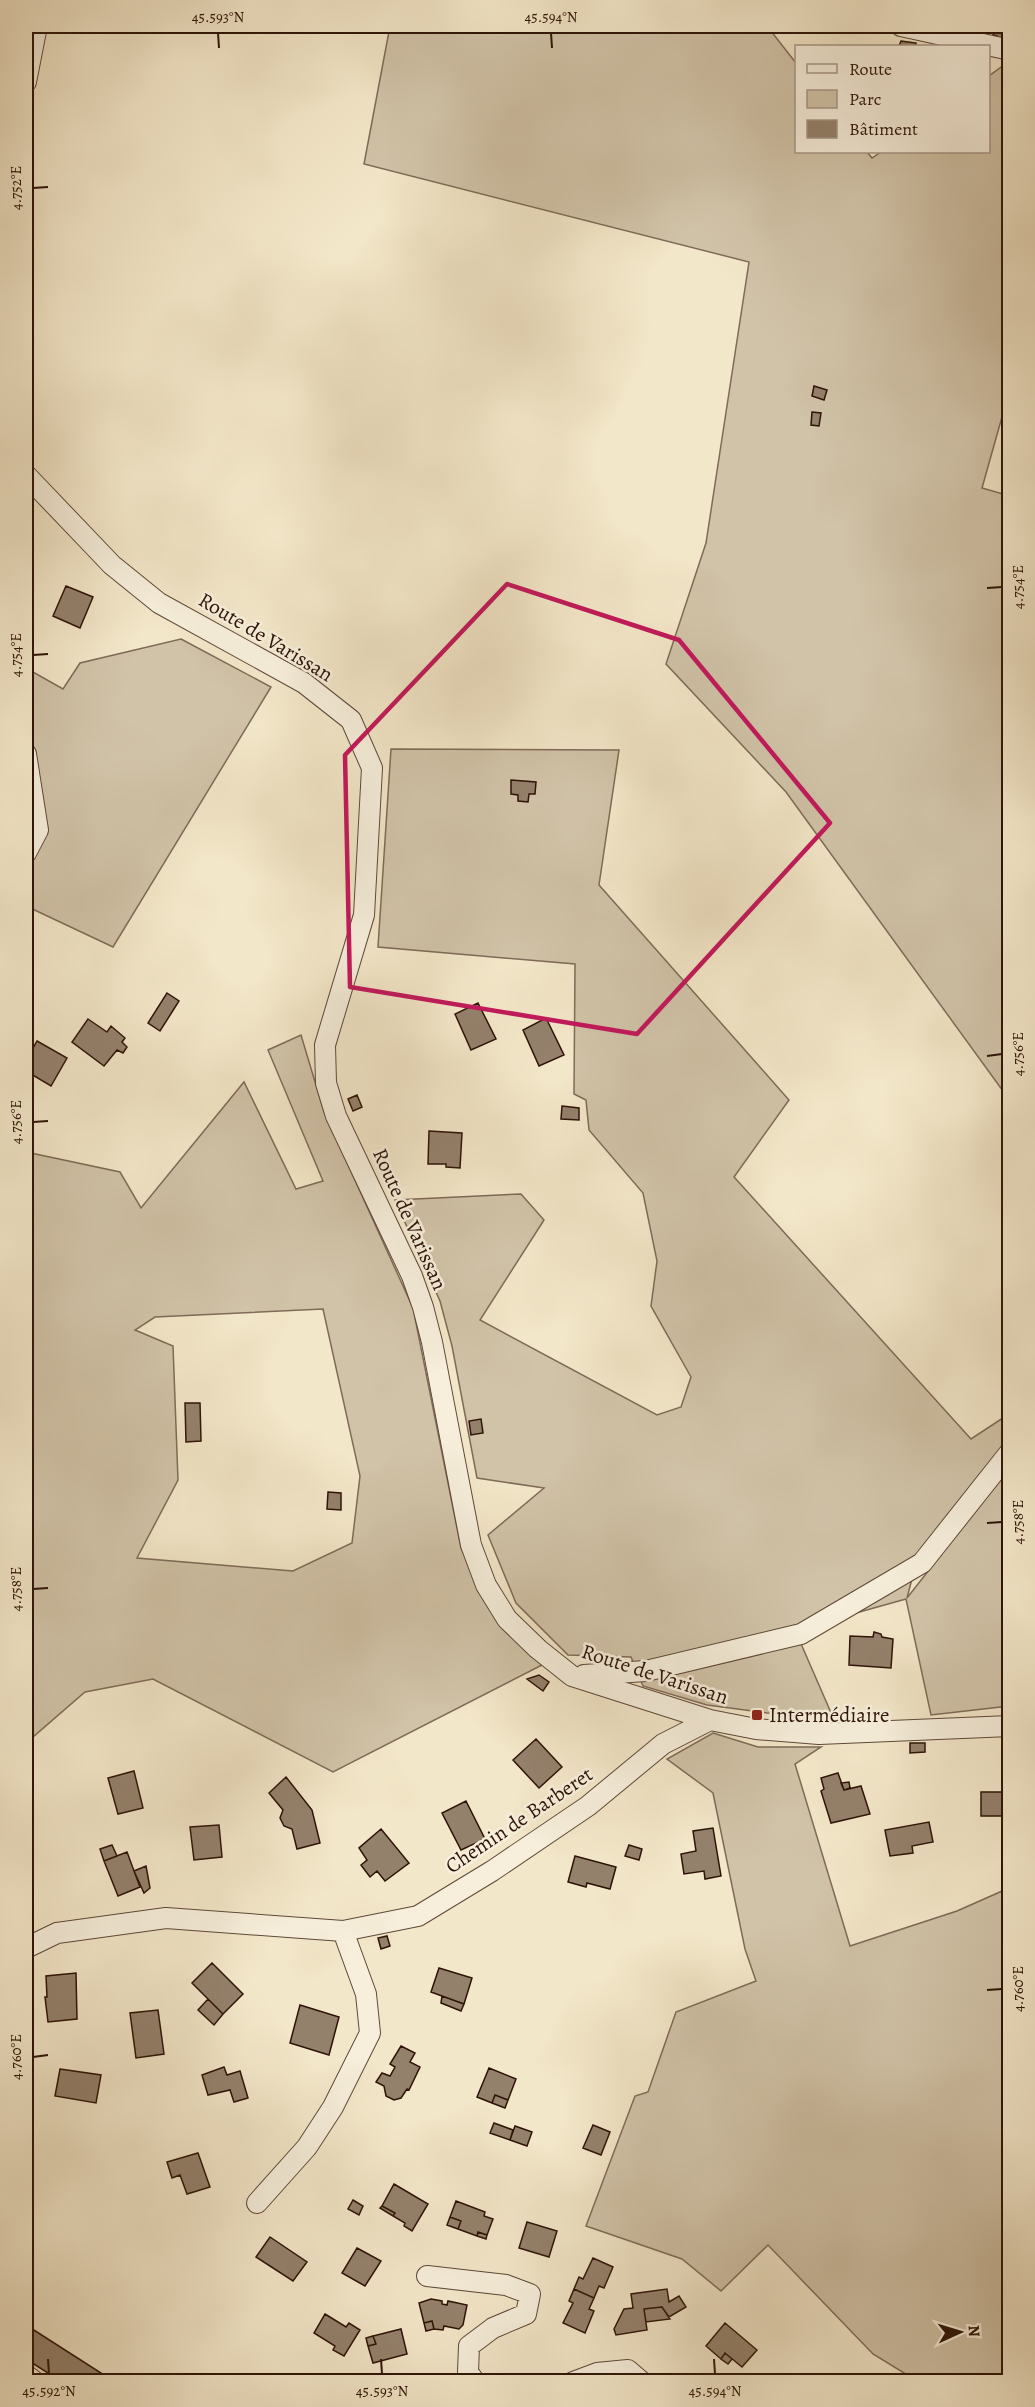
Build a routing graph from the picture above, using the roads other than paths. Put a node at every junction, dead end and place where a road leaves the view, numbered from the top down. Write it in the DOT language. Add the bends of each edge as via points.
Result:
graph roads {
  1 [pos="37,26"];
  2 [pos="901,26"];
  3 [pos="987,45"];
  4 [pos="990,46"];
  5 [pos="1010,50"];
  6 [pos="26,82"];
  7 [pos="26,475"];
  8 [pos="26,754"];
  9 [pos="26,853"];
  10 [pos="1010,1452"];
  11 [pos="572,1676"];
  12 [pos="710,1720"];
  13 [pos="1010,1726"];
  14 [pos="343,1931"];
  15 [pos="26,1948"];
  16 [pos="257,2203"];
  17 [pos="427,2276"];
  18 [pos="26,2375"];
  19 [pos="35,2382"];
  20 [pos="475,2382"];
  21 [pos="573,2382"];
  22 [pos="642,2382"];
  1 -- 6 [label="street"];
  2 -- 3 [label="street"];
  4 -- 5 [label="street"];
  7 -- 11 [label="street, Route de Varissan" via="112,565 159,603 304,683 351,720 372,768 364,915 325,1045 326,1083 336,1116 423,1307 471,1545 486,1585 507,1619"];
  8 -- 9 [label="street" via="38,830"];
  10 -- 11 [label="street" via="922,1563 801,1634 646,1671"];
  11 -- 12 [label="street, Route de Varissan"];
  12 -- 13 [label="street, Route de Varissan" via="756,1729 819,1734"];
  12 -- 14 [label="street, Chemin de Barberet" via="663,1744 588,1806 418,1916"];
  14 -- 15 [label="street, Chemin de Barberet" via="166,1918 57,1933"];
  14 -- 16 [label="street" via="366,1994 369,2033 333,2108 307,2147"];
  17 -- 20 [label="street" via="506,2285 530,2294 526,2314 493,2328 469,2346 468,2372"];
  18 -- 19 [label="street"];
  21 -- 22 [label="street" via="597,2373 628,2370"];
}
